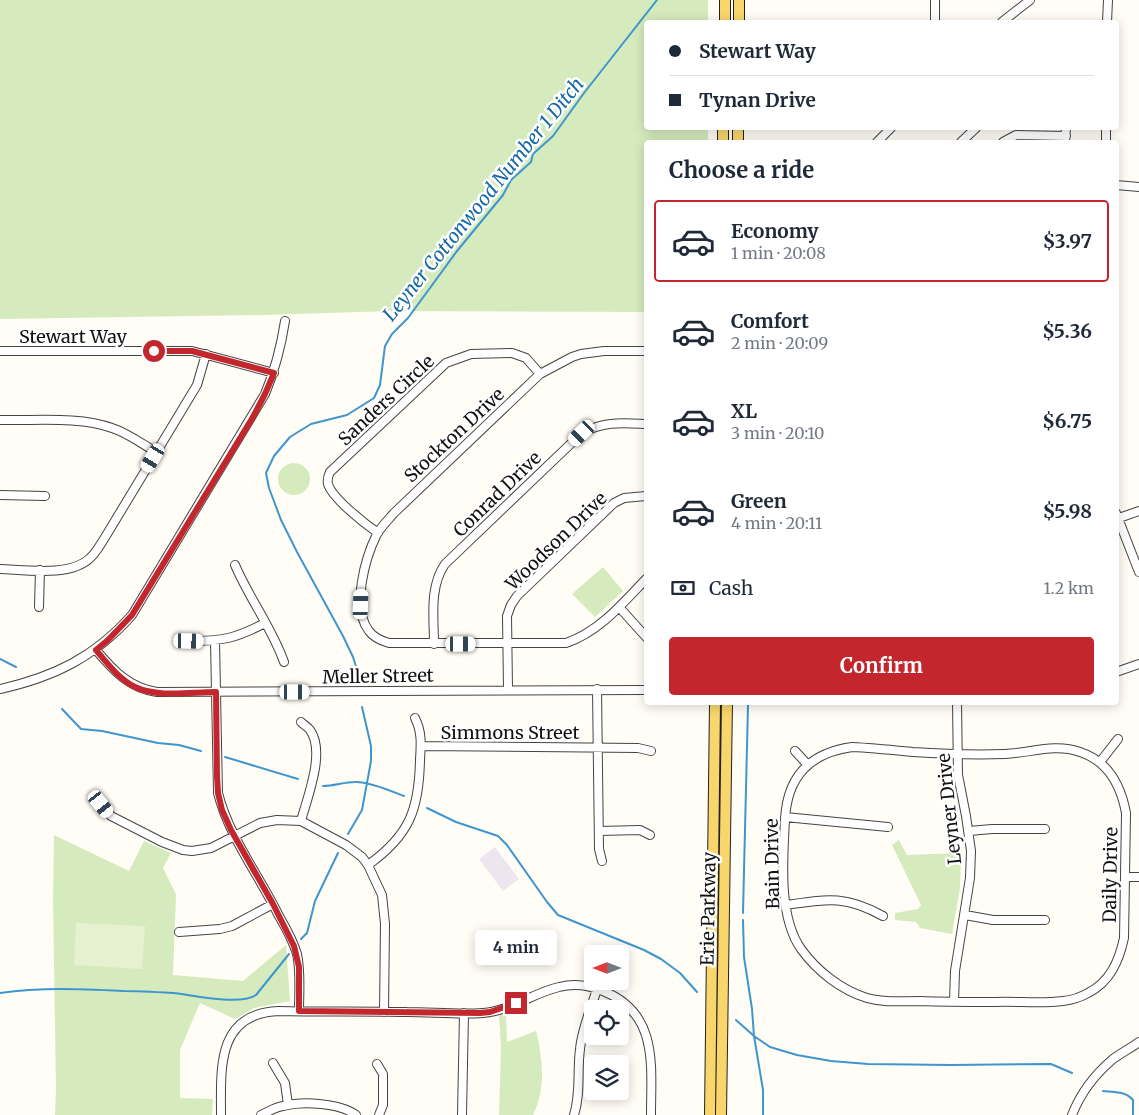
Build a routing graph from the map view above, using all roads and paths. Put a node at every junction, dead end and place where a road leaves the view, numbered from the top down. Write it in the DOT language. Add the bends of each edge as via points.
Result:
graph roads {
  1 [pos="725,0"];
  2 [pos="739,0"];
  3 [pos="935,0"];
  4 [pos="1030,0"];
  5 [pos="1108,0"];
  6 [pos="725,20"];
  7 [pos="739,20"];
  8 [pos="935,20"];
  9 [pos="1005,20"];
  10 [pos="1107,20"];
  11 [pos="889,130"];
  12 [pos="974,130"];
  13 [pos="1066,135"];
  14 [pos="879,140"];
  15 [pos="963,140"];
  16 [pos="1007,140"];
  17 [pos="1119,185"];
  18 [pos="1139,187"];
  19 [pos="285,320"];
  20 [pos="0,351"];
  21 [pos="644,351"];
  22 [pos="206,354"];
  23 [pos="274,373"];
  24 [pos="540,374"];
  25 [pos="0,420"];
  26 [pos="644,424"];
  27 [pos="156,452"];
  28 [pos="0,495"];
  29 [pos="45,496"];
  30 [pos="644,496"];
  31 [pos="1139,512"];
  32 [pos="1119,517"];
  33 [pos="1119,522"];
  34 [pos="378,533"];
  35 [pos="235,565"];
  36 [pos="0,570"];
  37 [pos="40,570"];
  38 [pos="1139,572"];
  39 [pos="644,581"];
  40 [pos="618,607"];
  41 [pos="39,608"];
  42 [pos="265,623"];
  43 [pos="644,635"];
  44 [pos="189,641"];
  45 [pos="215,641"];
  46 [pos="434,644"];
  47 [pos="507,644"];
  48 [pos="96,650"];
  49 [pos="284,662"];
  50 [pos="1139,664"];
  51 [pos="1119,671"];
  52 [pos="0,688"];
  53 [pos="508,689"];
  54 [pos="597,689"];
  55 [pos="644,690"];
  56 [pos="216,692"];
  57 [pos="716,705"];
  58 [pos="727,705"];
  59 [pos="958,705"];
  60 [pos="415,718"];
  61 [pos="302,722"];
  62 [pos="1118,739"];
  63 [pos="421,746"];
  64 [pos="598,748"];
  65 [pos="651,751"];
  66 [pos="795,751"];
  67 [pos="957,754"];
  68 [pos="1100,762"];
  69 [pos="807,764"];
  70 [pos="101,804"];
  71 [pos="785,817"];
  72 [pos="302,821"];
  73 [pos="888,827"];
  74 [pos="1045,829"];
  75 [pos="600,831"];
  76 [pos="969,831"];
  77 [pos="650,835"];
  78 [pos="235,836"];
  79 [pos="602,861"];
  80 [pos="368,865"];
  81 [pos="1125,877"];
  82 [pos="1139,877"];
  83 [pos="273,904"];
  84 [pos="786,904"];
  85 [pos="965,915"];
  86 [pos="883,916"];
  87 [pos="1045,920"];
  88 [pos="179,932"];
  89 [pos="584,985"];
  90 [pos="597,990"];
  91 [pos="599,990"];
  92 [pos="954,1002"];
  93 [pos="299,1011"];
  94 [pos="384,1012"];
  95 [pos="464,1013"];
  96 [pos="1139,1042"];
  97 [pos="273,1063"];
  98 [pos="378,1064"];
  99 [pos="288,1105"];
  100 [pos="221,1115"];
  101 [pos="261,1115"];
  102 [pos="356,1115"];
  103 [pos="379,1115"];
  104 [pos="462,1115"];
  105 [pos="574,1115"];
  106 [pos="651,1115"];
  107 [pos="710,1115"];
  108 [pos="721,1115"];
  109 [pos="1072,1115"];
  1 -- 6 [label="main road"];
  2 -- 7 [label="main road"];
  3 -- 8 [label="street"];
  4 -- 9 [label="street"];
  5 -- 10 [label="street"];
  11 -- 14 [label="street"];
  12 -- 15 [label="street"];
  13 -- 16 [label="street" via="1016,135"];
  17 -- 18 [label="street"];
  19 -- 23 [label="street"];
  20 -- 22 [label="street, Stewart Way" via="192,351"];
  21 -- 24 [label="street, Stockton Drive" via="581,354"];
  22 -- 23 [label="street, Stewart Way"];
  22 -- 27 [label="street" via="197,385"];
  23 -- 48 [label="street" via="253,417 142,600 120,629"];
  24 -- 34 [label="street, Stockton Drive" via="394,513"];
  24 -- 34 [label="street, Sanders Circle" via="526,358 512,353 458,357 446,363 330,472 327,480 331,490 358,519"];
  25 -- 27 [label="street" via="96,423 113,428"];
  26 -- 46 [label="street, Conrad Drive" via="605,424 582,433 445,564 434,591"];
  27 -- 37 [label="street" via="90,558 76,567"];
  28 -- 29 [label="street"];
  30 -- 47 [label="street, Woodson Drive" via="624,498 614,504 521,592 507,616"];
  31 -- 32 [label="street"];
  33 -- 38 [label="street"];
  34 -- 46 [label="street, Stockton Drive" via="363,572 361,604 369,631 384,642"];
  35 -- 42 [label="street"];
  36 -- 37 [label="street"];
  37 -- 41 [label="street"];
  39 -- 40 [label="street"];
  40 -- 43 [label="street"];
  40 -- 47 [label="street" via="590,631 566,643"];
  42 -- 45 [label="street" via="244,634"];
  42 -- 49 [label="street"];
  44 -- 45 [label="street"];
  45 -- 56 [label="street"];
  46 -- 47 [label="street"];
  47 -- 53 [label="street, Woodson Drive"];
  48 -- 52 [label="street" via="47,675"];
  48 -- 56 [label="street, Meller Street" via="115,672 146,691"];
  50 -- 51 [label="street"];
  53 -- 54 [label="street, Meller Street"];
  53 -- 56 [label="street, Meller Street"];
  54 -- 55 [label="street, Meller Street"];
  54 -- 64 [label="street"];
  56 -- 78 [label="street" via="218,793 222,810"];
  57 -- 107 [label="main road, Erie Parkway"];
  58 -- 108 [label="main road, Erie Parkway"];
  59 -- 67 [label="street, Leyner Drive"];
  60 -- 63 [label="street" via="420,728"];
  61 -- 72 [label="street" via="311,731 316,755"];
  62 -- 68 [label="street"];
  63 -- 64 [label="street, Simmons Street"];
  63 -- 80 [label="street" via="419,793 413,814 396,842"];
  64 -- 65 [label="street, Simmons Street"];
  64 -- 75 [label="street"];
  66 -- 69 [label="street"];
  67 -- 68 [label="street, Daily Drive" via="1007,754 1064,748 1079,751"];
  67 -- 69 [label="street, Bain Drive" via="852,747 837,749"];
  67 -- 76 [label="street, Leyner Drive"];
  68 -- 81 [label="street, Daily Drive" via="1110,772 1124,799"];
  69 -- 71 [label="street, Bain Drive" via="789,792"];
  70 -- 78 [label="street" via="111,816 183,850 211,848"];
  71 -- 73 [label="street"];
  71 -- 84 [label="street, Bain Drive"];
  72 -- 78 [label="street" via="260,823"];
  72 -- 80 [label="street" via="346,845"];
  74 -- 76 [label="street"];
  75 -- 77 [label="street" via="640,830"];
  75 -- 79 [label="street"];
  76 -- 85 [label="street, Leyner Drive" via="970,878"];
  78 -- 83 [label="street"];
  80 -- 94 [label="street" via="382,894 384,908"];
  81 -- 82 [label="street"];
  81 -- 92 [label="street, Daily Drive" via="1121,954 1100,986 1063,1001"];
  83 -- 88 [label="street" via="232,926"];
  83 -- 93 [label="street" via="291,937 297,956"];
  84 -- 86 [label="street" via="833,899 855,903"];
  84 -- 92 [label="street, Bain Drive" via="790,926 802,950 826,976 847,990 887,1001"];
  85 -- 87 [label="street" via="993,920"];
  85 -- 92 [label="street, Leyner Drive" via="955,971"];
  89 -- 95 [label="street" via="559,987 490,1012"];
  90 -- 105 [label="street" via="582,1034"];
  91 -- 106 [label="street" via="623,1002 647,1036 651,1049"];
  93 -- 94 [label="street"];
  93 -- 100 [label="street" via="260,1013 237,1026 222,1062"];
  94 -- 95 [label="street"];
  95 -- 104 [label="street"];
  96 -- 109 [label="street" via="1092,1079"];
  97 -- 99 [label="street" via="285,1084"];
  98 -- 103 [label="street" via="383,1074 383,1105"];
  99 -- 101 [label="street"];
  99 -- 102 [label="street" via="340,1107"];
}
